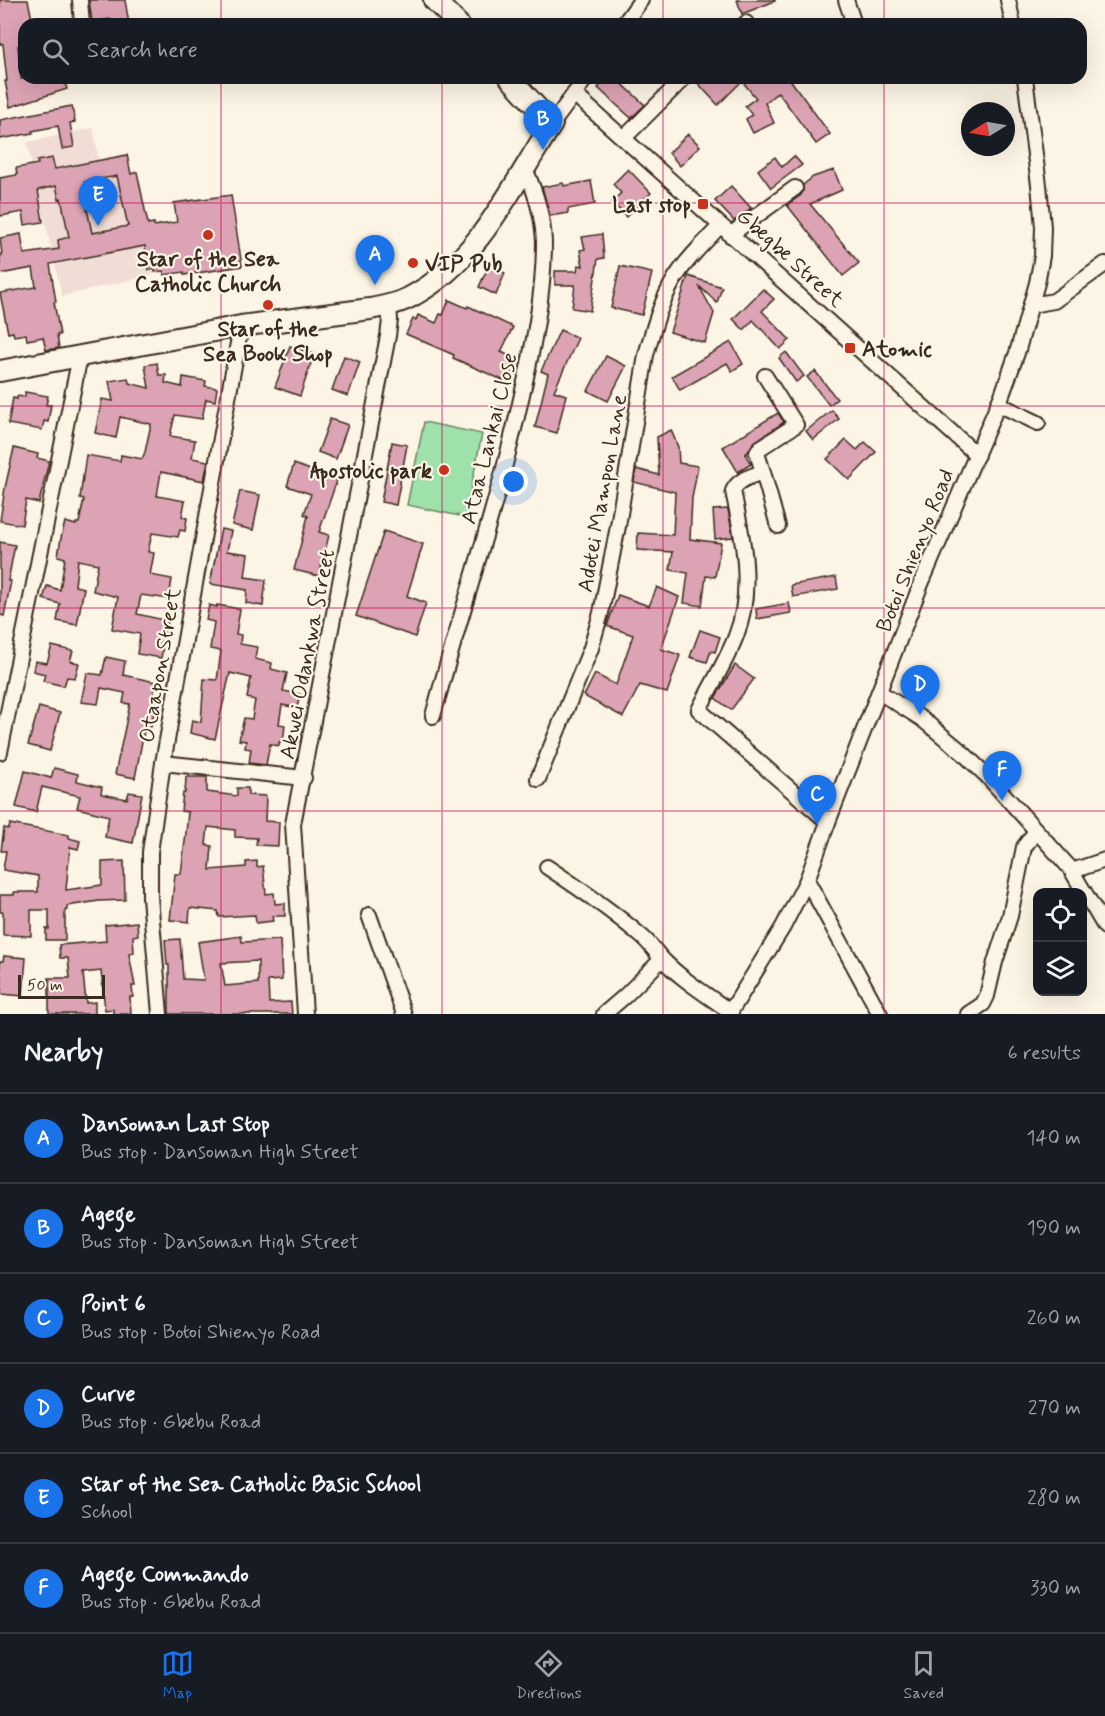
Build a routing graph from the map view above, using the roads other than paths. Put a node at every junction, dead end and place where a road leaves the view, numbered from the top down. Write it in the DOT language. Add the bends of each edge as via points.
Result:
graph roads {
  1 [pos="80,0"];
  2 [pos="434,0"];
  3 [pos="641,0"];
  4 [pos="846,0"];
  5 [pos="1008,0"];
  6 [pos="82,18"];
  7 [pos="452,18"];
  8 [pos="628,18"];
  9 [pos="852,18"];
  10 [pos="1012,18"];
  11 [pos="515,84"];
  12 [pos="581,84"];
  13 [pos="678,84"];
  14 [pos="1026,84"];
  15 [pos="574,94"];
  16 [pos="552,124"];
  17 [pos="624,138"];
  18 [pos="524,167"];
  19 [pos="795,188"];
  20 [pos="725,231"];
  21 [pos="1105,264"];
  22 [pos="389,305"];
  23 [pos="1031,305"];
  24 [pos="241,326"];
  25 [pos="80,356"];
  26 [pos="0,371"];
  27 [pos="765,376"];
  28 [pos="998,404"];
  29 [pos="1038,423"];
  30 [pos="977,455"];
  31 [pos="763,472"];
  32 [pos="778,526"];
  33 [pos="879,692"];
  34 [pos="433,716"];
  35 [pos="0,752"];
  36 [pos="163,763"];
  37 [pos="304,778"];
  38 [pos="538,778"];
  39 [pos="828,822"];
  40 [pos="1036,831"];
  41 [pos="1105,860"];
  42 [pos="547,867"];
  43 [pos="1072,871"];
  44 [pos="807,880"];
  45 [pos="369,915"];
  46 [pos="1105,927"];
  47 [pos="662,959"];
  48 [pos="730,1013"];
  49 [pos="160,1014"];
  50 [pos="305,1014"];
  51 [pos="404,1014"];
  52 [pos="604,1014"];
  53 [pos="880,1014"];
  54 [pos="968,1014"];
  1 -- 6 [label="street"];
  2 -- 7 [label="street"];
  3 -- 8 [label="street"];
  4 -- 9 [label="street"];
  5 -- 10 [label="street"];
  11 -- 16 [label="street"];
  12 -- 15 [label="street"];
  13 -- 17 [label="street"];
  14 -- 23 [label="street, Botoi Shienyo Road" via="1043,227 1042,256"];
  15 -- 16 [label="street"];
  15 -- 17 [label="street, Gbegbe Street"];
  16 -- 18 [label="street"];
  17 -- 20 [label="street, Gbegbe Street"];
  18 -- 22 [label="street" via="496,214 454,267 412,297"];
  18 -- 34 [label="street, Ataa Lankai Close" via="534,189 544,240 537,320 515,429"];
  19 -- 20 [label="street, Adotei Mampon Lane"];
  20 -- 30 [label="street, Gbegbe Street"];
  20 -- 38 [label="street, Adotei Mampon Lane" via="681,269 654,328 601,613 591,648"];
  21 -- 23 [label="street" via="1054,301"];
  22 -- 24 [label="street"];
  22 -- 37 [label="street, Akwei Odankwa Street" via="388,336"];
  23 -- 28 [label="street, Botoi Shienyo Road"];
  24 -- 25 [label="street"];
  24 -- 36 [label="street, Otaapon Street"];
  25 -- 26 [label="street"];
  25 -- 35 [label="street"];
  27 -- 31 [label="street" via="796,425 757,451"];
  28 -- 29 [label="street"];
  28 -- 30 [label="street, Botoi Shienyo Road"];
  30 -- 33 [label="street, Botoi Shienyo Road"];
  31 -- 32 [label="street"];
  31 -- 39 [label="street" via="737,482 733,491 743,548 743,614 699,710"];
  33 -- 39 [label="street, Botoi Shienyo Road"];
  33 -- 40 [label="street" via="922,719 962,752"];
  36 -- 37 [label="street"];
  36 -- 49 [label="street, Otaapon Street" via="149,875"];
  37 -- 50 [label="street, Akwei Odankwa Street" via="293,832"];
  39 -- 44 [label="street, Botoi Shienyo Road"];
  40 -- 43 [label="street"];
  40 -- 54 [label="street" via="1024,847 1010,916 987,996 983,1004"];
  41 -- 43 [label="street"];
  42 -- 47 [label="street" via="638,933"];
  43 -- 46 [label="street"];
  44 -- 48 [label="street, Botoi Shienyo Road"];
  44 -- 53 [label="street"];
  45 -- 51 [label="street"];
  47 -- 48 [label="street"];
  47 -- 52 [label="street"];
}
